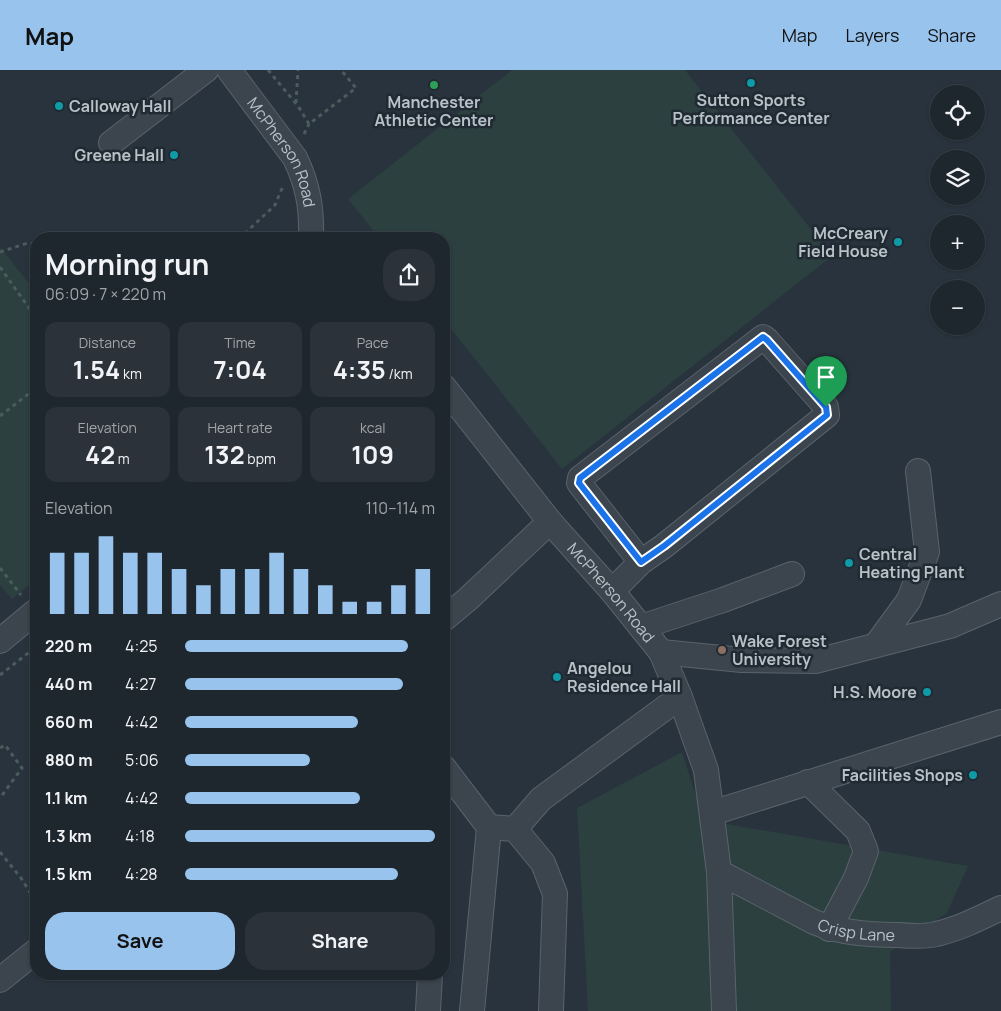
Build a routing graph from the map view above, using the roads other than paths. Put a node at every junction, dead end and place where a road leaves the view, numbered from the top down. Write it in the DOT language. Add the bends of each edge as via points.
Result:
graph roads {
  1 [pos="206,70"];
  2 [pos="229,70"];
  3 [pos="112,143"];
  4 [pos="312,229"];
  5 [pos="450,395"];
  6 [pos="918,471"];
  7 [pos="551,523"];
  8 [pos="641,562"];
  9 [pos="792,574"];
  10 [pos="612,591"];
  11 [pos="29,604"];
  12 [pos="1001,604"];
  13 [pos="450,614"];
  14 [pos="641,627"];
  15 [pos="0,641"];
  16 [pos="876,645"];
  17 [pos="661,652"];
  18 [pos="680,697"];
  19 [pos="1001,722"];
  20 [pos="450,782"];
  21 [pos="808,782"];
  22 [pos="712,813"];
  23 [pos="489,827"];
  24 [pos="515,829"];
  25 [pos="719,872"];
  26 [pos="1001,908"];
  27 [pos="829,929"];
  28 [pos="30,956"];
  29 [pos="0,980"];
  30 [pos="430,980"];
  31 [pos="428,1011"];
  32 [pos="472,1011"];
  33 [pos="551,1011"];
  34 [pos="724,1011"];
  1 -- 3 [label="street"];
  2 -- 4 [label="street, McPherson Road" via="295,158 307,188"];
  5 -- 7 [label="street, McPherson Road"];
  6 -- 16 [label="street" via="927,552 909,600"];
  7 -- 10 [label="street, McPherson Road"];
  7 -- 13 [label="street"];
  8 -- 8 [label="street" via="827,415 826,407 763,337 580,478 579,483"];
  8 -- 10 [label="street"];
  9 -- 14 [label="street"];
  10 -- 14 [label="street, McPherson Road"];
  11 -- 15 [label="street"];
  12 -- 16 [label="street" via="950,626"];
  14 -- 17 [label="street, McPherson Road"];
  16 -- 17 [label="street" via="816,661 742,660"];
  17 -- 18 [label="street, McPherson Road"];
  18 -- 22 [label="street, McPherson Road" via="706,770"];
  18 -- 24 [label="street" via="541,799"];
  19 -- 21 [label="street"];
  20 -- 23 [label="street"];
  21 -- 22 [label="street"];
  21 -- 27 [label="street" via="858,831 866,852"];
  22 -- 25 [label="street, McPherson Road"];
  23 -- 24 [label="street"];
  23 -- 32 [label="street"];
  24 -- 33 [label="street" via="543,863 555,894"];
  25 -- 27 [label="street, Crisp Lane"];
  25 -- 34 [label="street, McPherson Road"];
  26 -- 27 [label="street, Crisp Lane" via="934,935 869,934"];
  28 -- 29 [label="street"];
  30 -- 31 [label="street"];
}
